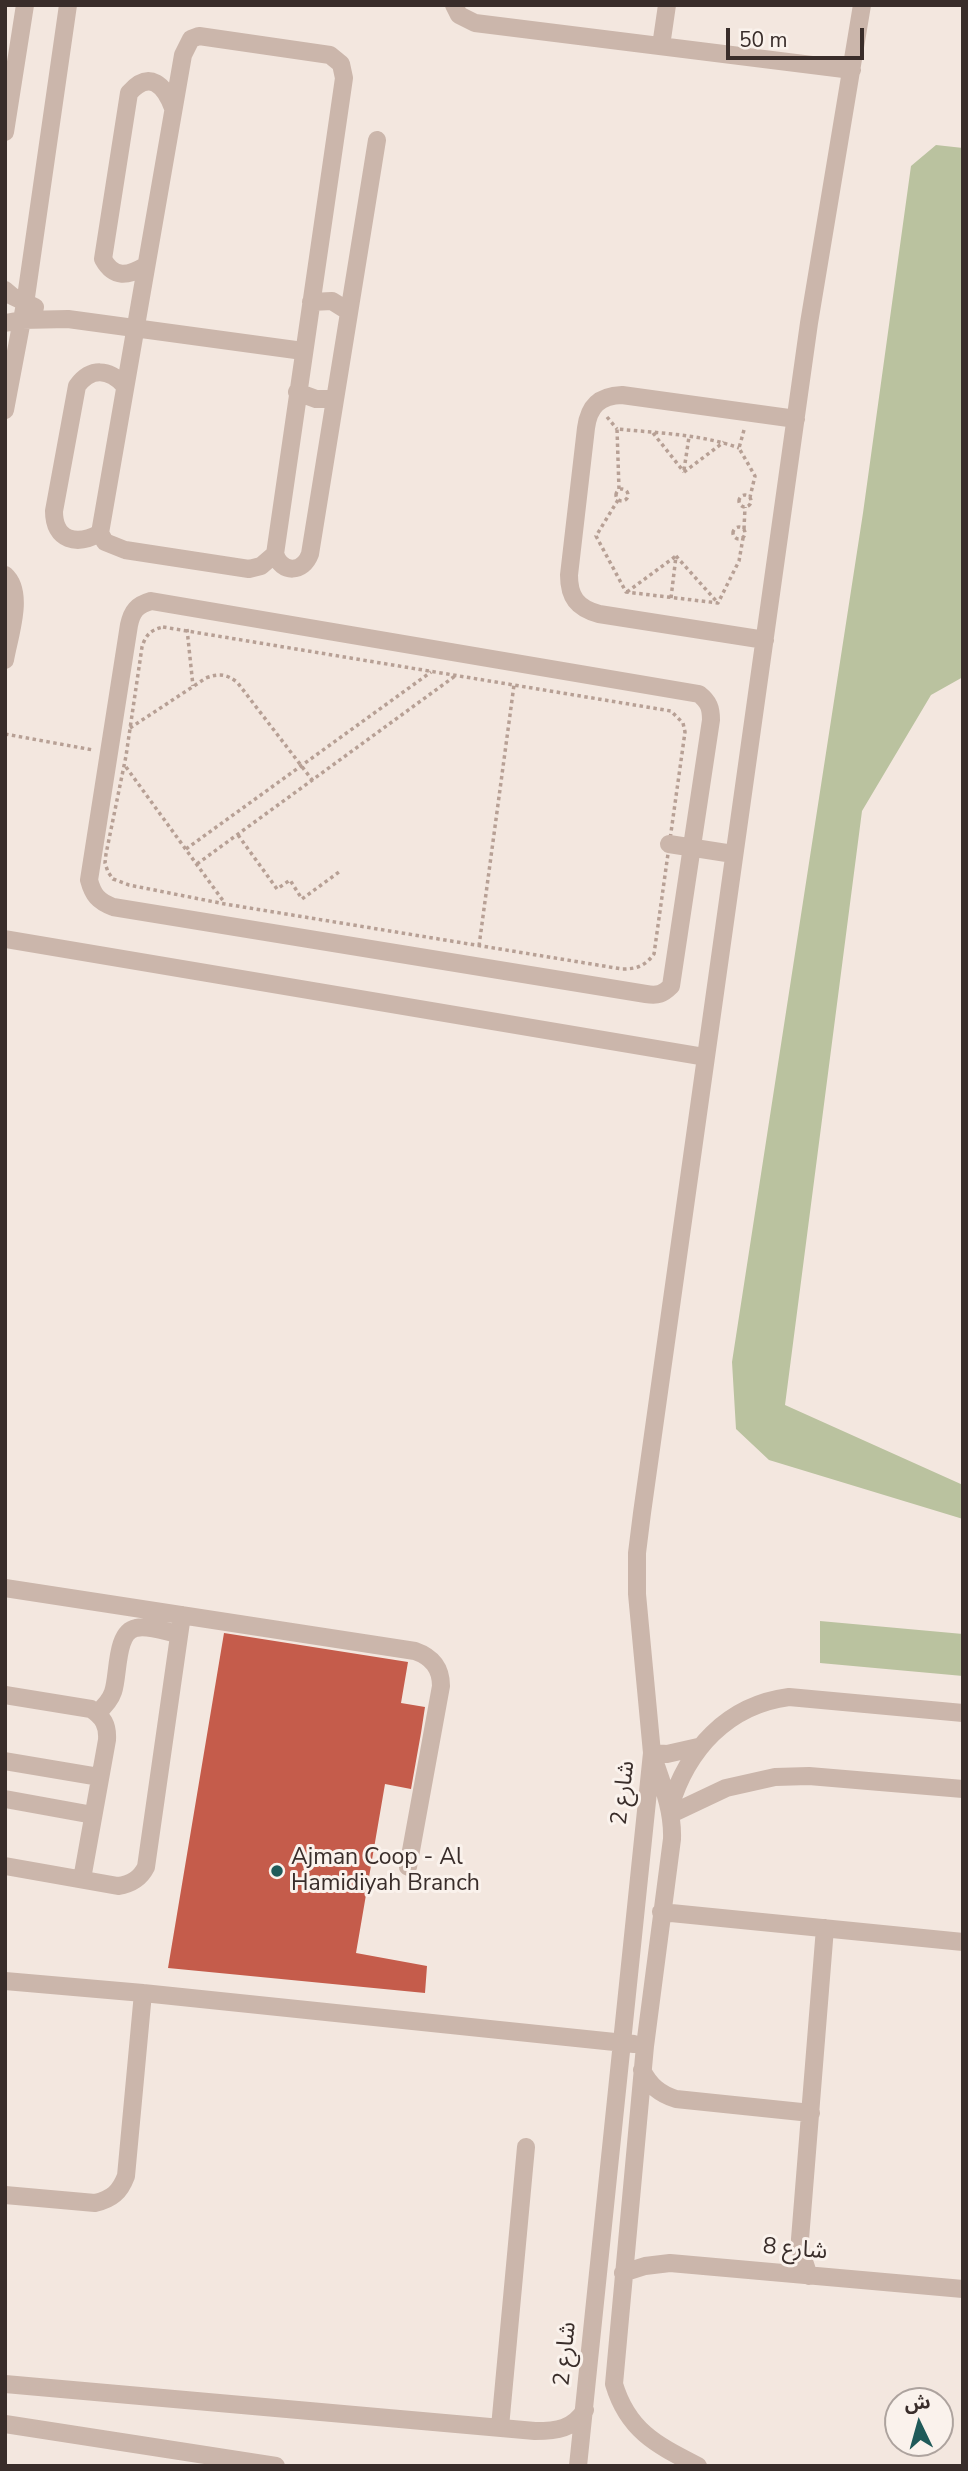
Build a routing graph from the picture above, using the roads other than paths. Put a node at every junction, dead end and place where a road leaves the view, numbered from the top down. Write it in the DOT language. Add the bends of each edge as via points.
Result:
graph roads {
  1 [pos="25,5"];
  2 [pos="68,5"];
  3 [pos="454,5"];
  4 [pos="464,5"];
  5 [pos="667,5"];
  6 [pos="862,5"];
  7 [pos="491,24"];
  8 [pos="661,46"];
  9 [pos="852,69"];
  10 [pos="173,108"];
  11 [pos="5,132"];
  12 [pos="377,140"];
  13 [pos="145,266"];
  14 [pos="5,290"];
  15 [pos="311,302"];
  16 [pos="348,311"];
  17 [pos="17,315"];
  18 [pos="134,328"];
  19 [pos="303,351"];
  20 [pos="124,385"];
  21 [pos="297,391"];
  22 [pos="334,399"];
  23 [pos="5,410"];
  24 [pos="796,419"];
  25 [pos="100,533"];
  26 [pos="275,554"];
  27 [pos="5,575"];
  28 [pos="765,640"];
  29 [pos="5,660"];
  30 [pos="670,844"];
  31 [pos="691,847"];
  32 [pos="733,854"];
  33 [pos="5,939"];
  34 [pos="705,1057"];
  35 [pos="5,1588"];
  36 [pos="182,1615"];
  37 [pos="179,1634"];
  38 [pos="5,1695"];
  39 [pos="97,1713"];
  40 [pos="963,1713"];
  41 [pos="698,1748"];
  42 [pos="652,1753"];
  43 [pos="5,1761"];
  44 [pos="100,1777"];
  45 [pos="963,1789"];
  46 [pos="5,1799"];
  47 [pos="671,1811"];
  48 [pos="93,1815"];
  49 [pos="5,1866"];
  50 [pos="408,1867"];
  51 [pos="82,1879"];
  52 [pos="661,1912"];
  53 [pos="825,1928"];
  54 [pos="963,1942"];
  55 [pos="5,1981"];
  56 [pos="143,1993"];
  57 [pos="622,2043"];
  58 [pos="645,2046"];
  59 [pos="642,2070"];
  60 [pos="811,2113"];
  61 [pos="526,2147"];
  62 [pos="5,2195"];
  63 [pos="623,2273"];
  64 [pos="809,2276"];
  65 [pos="962,2287"];
  66 [pos="5,2384"];
  67 [pos="585,2410"];
  68 [pos="5,2424"];
  69 [pos="500,2427"];
  70 [pos="276,2466"];
  71 [pos="578,2466"];
  72 [pos="698,2466"];
  1 -- 11 [label="street"];
  2 -- 17 [label="street"];
  3 -- 7 [label="street" via="466,21"];
  4 -- 7 [label="street"];
  5 -- 8 [label="street"];
  6 -- 9 [label="street"];
  7 -- 8 [label="street"];
  8 -- 9 [label="street"];
  9 -- 24 [label="street"];
  10 -- 13 [label="street"];
  10 -- 13 [label="street" via="168,93 153,82 135,86 129,93 103,259 116,274 126,275"];
  10 -- 15 [label="street" via="186,46 199,36 331,55 341,64 344,78"];
  12 -- 16 [label="street"];
  13 -- 18 [label="street"];
  14 -- 17 [label="street"];
  15 -- 16 [label="street" via="332,300"];
  15 -- 19 [label="street"];
  16 -- 22 [label="street"];
  17 -- 18 [label="street"];
  17 -- 23 [label="street"];
  18 -- 19 [label="street"];
  18 -- 20 [label="street"];
  19 -- 21 [label="street"];
  20 -- 25 [label="street"];
  20 -- 25 [label="street" via="111,374 96,372 77,386 54,511 56,527 68,538 84,541"];
  21 -- 22 [label="street" via="316,399"];
  21 -- 26 [label="street"];
  22 -- 26 [label="street" via="307,562 301,568 284,567"];
  24 -- 28 [label="street"];
  24 -- 28 [label="street" via="622,394 595,403 586,428 569,589 575,602 598,614"];
  25 -- 26 [label="street" via="105,541 125,550 237,568 261,566"];
  27 -- 29 [label="street" via="14,585 16,597"];
  28 -- 32 [label="street"];
  30 -- 31 [label="street"];
  31 -- 31 [label="street" via="671,986 656,996 101,902 89,880 120,758 132,613 140,604 164,602 699,694 707,700 711,720"];
  31 -- 32 [label="street"];
  32 -- 34 [label="street"];
  33 -- 34 [label="street"];
  34 -- 42 [label="street" via="637,1553"];
  35 -- 36 [label="street"];
  36 -- 37 [label="street"];
  36 -- 50 [label="street" via="415,1651 434,1663 441,1686"];
  37 -- 39 [label="street" via="144,1627 127,1632 113,1694"];
  37 -- 51 [label="street" via="146,1867 126,1885"];
  38 -- 39 [label="street"];
  39 -- 44 [label="street" via="107,1732"];
  40 -- 41 [label="street" via="789,1697 751,1706"];
  41 -- 42 [label="street"];
  41 -- 47 [label="street" via="681,1776"];
  42 -- 47 [label="street, شارع 2"];
  42 -- 57 [label="street, شارع 2"];
  43 -- 44 [label="street"];
  44 -- 48 [label="street"];
  45 -- 47 [label="street" via="775,1777 726,1788"];
  46 -- 48 [label="street"];
  47 -- 52 [label="street, شارع 2" via="672,1839"];
  48 -- 51 [label="street"];
  49 -- 51 [label="street"];
  52 -- 53 [label="street"];
  52 -- 58 [label="street, شارع 2"];
  53 -- 54 [label="street"];
  53 -- 60 [label="street"];
  55 -- 56 [label="street"];
  56 -- 57 [label="street"];
  56 -- 62 [label="street" via="122,2186 95,2203"];
  57 -- 58 [label="street"];
  57 -- 67 [label="street, شارع 2"];
  58 -- 59 [label="street, شارع 2"];
  59 -- 60 [label="street" via="653,2087 676,2099"];
  59 -- 63 [label="street, شارع 2"];
  60 -- 64 [label="street" via="800,2239"];
  61 -- 69 [label="street"];
  63 -- 64 [label="street, شارع 8" via="670,2263"];
  63 -- 72 [label="street, شارع 2" via="614,2384 620,2403 637,2427 659,2446"];
  64 -- 65 [label="street, شارع 8"];
  66 -- 69 [label="street"];
  67 -- 69 [label="street" via="558,2430"];
  67 -- 71 [label="street, شارع 2"];
  68 -- 70 [label="street"];
}
